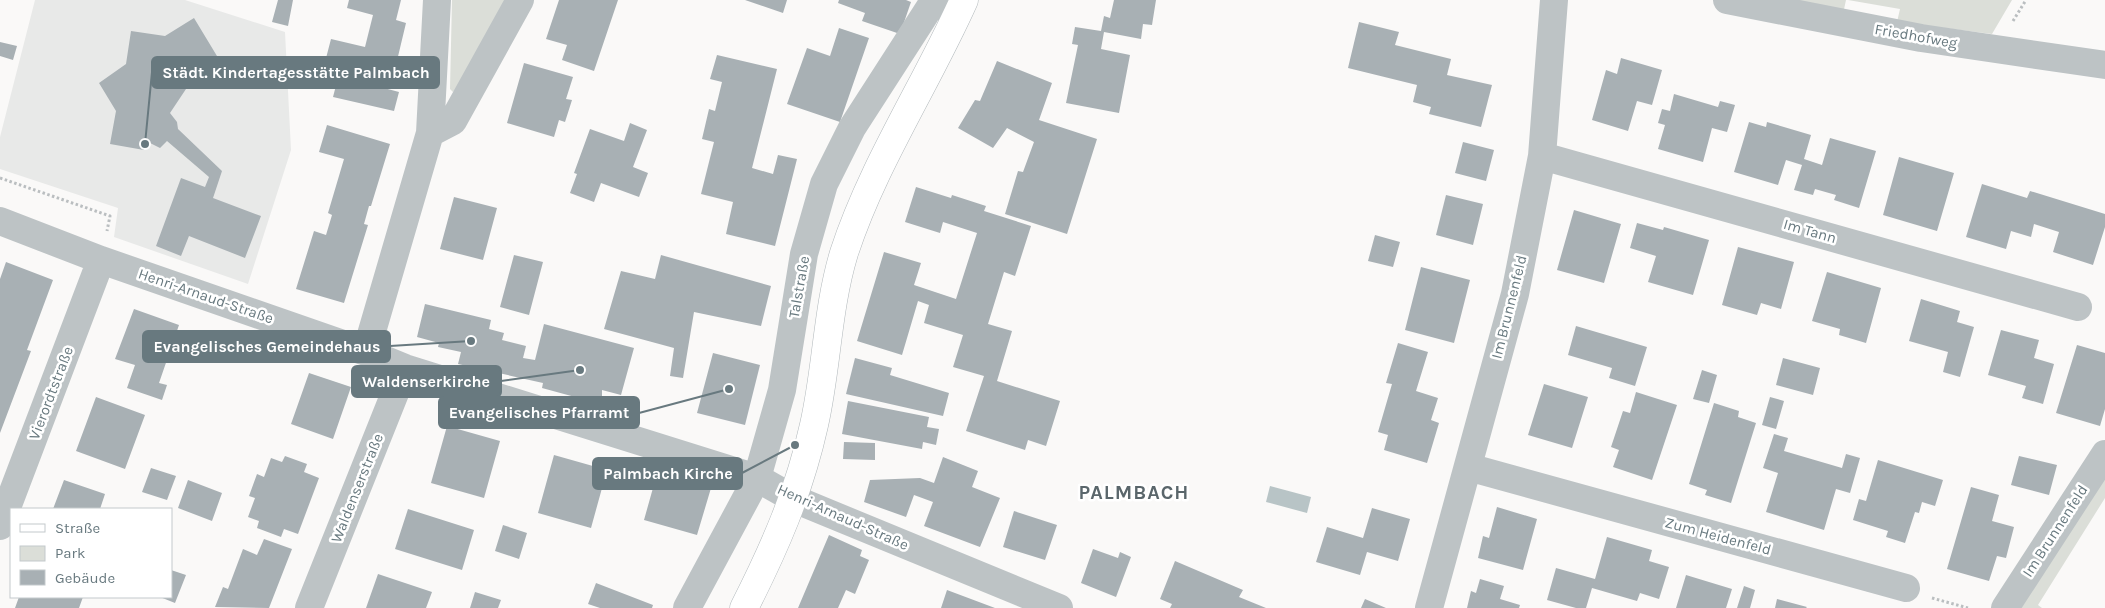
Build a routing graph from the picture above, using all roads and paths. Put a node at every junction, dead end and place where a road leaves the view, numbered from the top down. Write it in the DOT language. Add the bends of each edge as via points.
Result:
graph roads {
  1 [pos="438,0"];
  2 [pos="520,0"];
  3 [pos="1554,0"];
  4 [pos="1727,0"];
  5 [pos="2026,0"];
  6 [pos="963,2"];
  7 [pos="2011,24"];
  8 [pos="2105,65"];
  9 [pos="430,133"];
  10 [pos="1542,156"];
  11 [pos="0,178"];
  12 [pos="0,221"];
  13 [pos="101,260"];
  14 [pos="2078,306"];
  15 [pos="366,352"];
  16 [pos="405,368"];
  17 [pos="2105,454"];
  18 [pos="1468,466"];
  19 [pos="757,478"];
  20 [pos="794,499"];
  21 [pos="0,526"];
  22 [pos="1906,588"];
  23 [pos="309,608"];
  24 [pos="687,608"];
  25 [pos="744,608"];
  26 [pos="1058,608"];
  27 [pos="1428,608"];
  28 [pos="1968,608"];
  29 [pos="2005,608"];
  1 -- 9 [label="street"];
  2 -- 9 [label="street" via="453,121"];
  3 -- 10 [label="street, Im Brunnenfeld"];
  4 -- 8 [label="street, Friedhofweg" via="1921,38"];
  5 -- 7 [label="path"];
  6 -- 19 [label="street, Talstraße" via="930,8 852,128 824,184 804,254 782,390"];
  6 -- 20 [label="main road, Talstraße" via="857,217 834,293 814,423"];
  9 -- 15 [label="street"];
  10 -- 14 [label="street, Im Tann"];
  10 -- 18 [label="street, Im Brunnenfeld" via="1515,294"];
  11 -- 13 [label="path" via="110,216"];
  12 -- 13 [label="street, Henri-Arnaud-Straße"];
  13 -- 15 [label="street, Henri-Arnaud-Straße"];
  13 -- 21 [label="street, Vierordtstraße"];
  15 -- 16 [label="street, Henri-Arnaud-Straße"];
  16 -- 19 [label="street, Henri-Arnaud-Straße"];
  16 -- 23 [label="street, Waldenserstraße"];
  17 -- 29 [label="street, Im Brunnenfeld"];
  18 -- 22 [label="street, Zum Heidenfeld"];
  18 -- 27 [label="street, Im Brunnenfeld"];
  19 -- 20 [label="street, Henri-Arnaud-Straße"];
  19 -- 24 [label="street, Talstraße"];
  20 -- 25 [label="main road, Talstraße"];
  20 -- 26 [label="street, Henri-Arnaud-Straße"];
  22 -- 28 [label="path" via="1922,596"];
}
